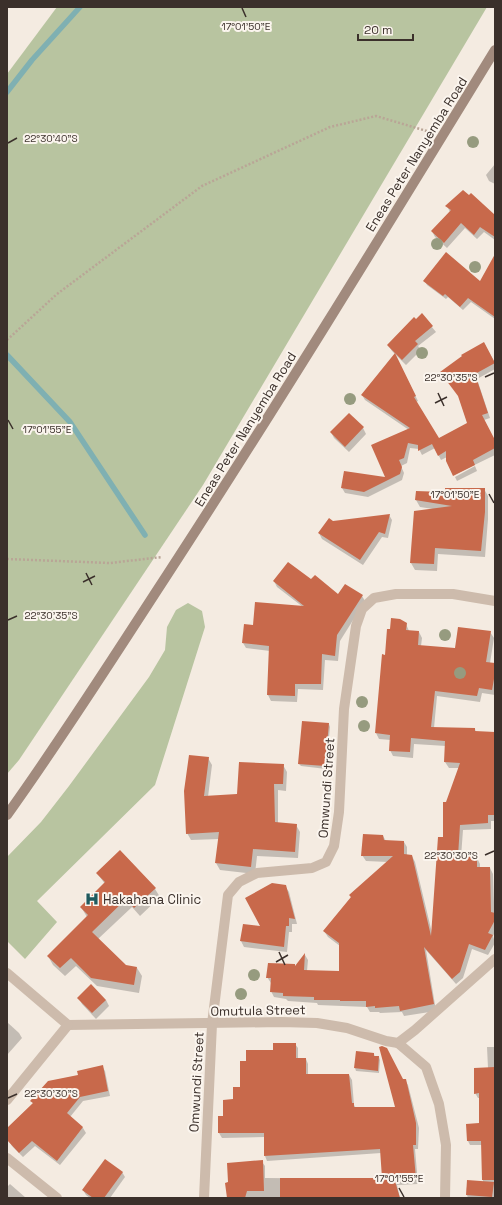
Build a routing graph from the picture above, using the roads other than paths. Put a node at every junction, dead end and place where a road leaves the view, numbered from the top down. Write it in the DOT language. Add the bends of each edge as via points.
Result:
graph roads {
  1 [pos="495,50"];
  2 [pos="495,601"];
  3 [pos="7,815"];
  4 [pos="495,959"];
  5 [pos="7,973"];
  6 [pos="212,1024"];
  7 [pos="68,1025"];
  8 [pos="398,1043"];
  9 [pos="7,1100"];
  10 [pos="7,1158"];
  11 [pos="57,1198"];
  12 [pos="204,1198"];
  13 [pos="445,1198"];
  1 -- 3 [label="main road, Eneas Peter Nanyemba Road" via="217,499"];
  2 -- 6 [label="street, Omwundi Street" via="453,594 396,594 374,598 362,609 356,626 344,709 339,812 334,846 326,862 312,868 257,872 239,882 228,895"];
  4 -- 8 [label="street"];
  5 -- 7 [label="street"];
  6 -- 7 [label="street, Omutula Street"];
  6 -- 8 [label="street, Omutula Street" via="317,1023 347,1028"];
  6 -- 12 [label="street, Omwundi Street"];
  7 -- 9 [label="street"];
  8 -- 13 [label="street" via="426,1067 439,1104 446,1145"];
  10 -- 11 [label="street"];
}
